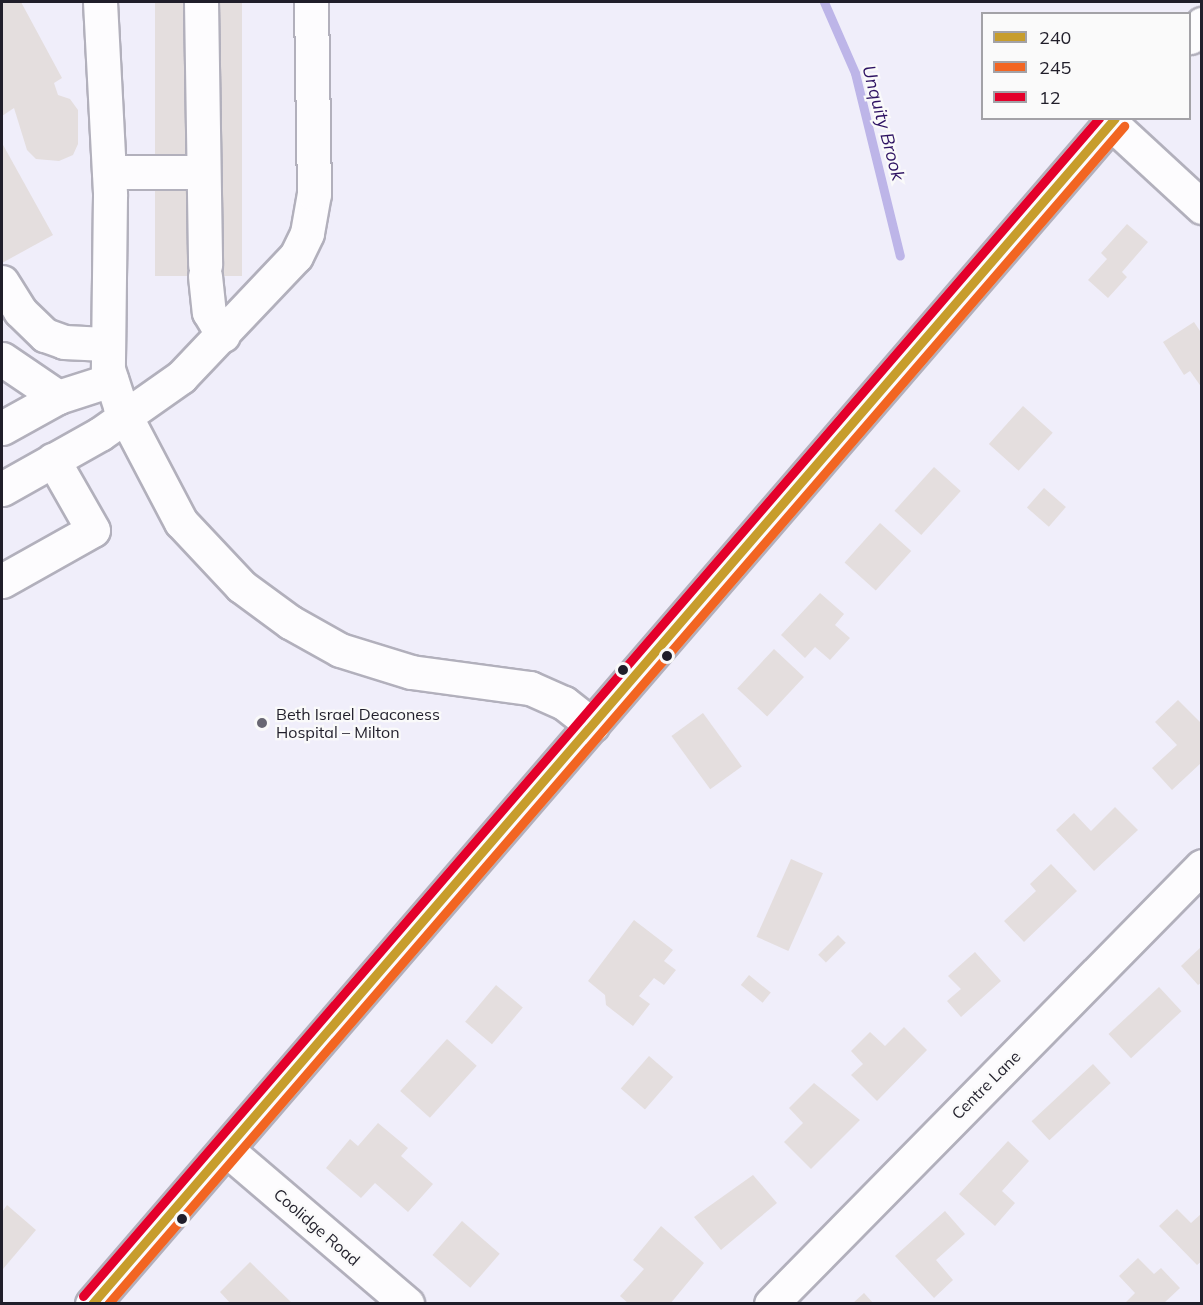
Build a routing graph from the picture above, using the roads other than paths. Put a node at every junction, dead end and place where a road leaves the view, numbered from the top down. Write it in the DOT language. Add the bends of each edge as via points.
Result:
graph roads {
  1 [pos="100,2"];
  2 [pos="201,2"];
  3 [pos="311,2"];
  4 [pos="1202,24"];
  5 [pos="1191,36"];
  6 [pos="1113,121"];
  7 [pos="109,172"];
  8 [pos="203,172"];
  9 [pos="1202,207"];
  10 [pos="2,282"];
  11 [pos="222,335"];
  12 [pos="106,344"];
  13 [pos="2,359"];
  14 [pos="111,380"];
  15 [pos="58,398"];
  16 [pos="126,417"];
  17 [pos="2,428"];
  18 [pos="53,460"];
  19 [pos="2,489"];
  20 [pos="2,581"];
  21 [pos="592,725"];
  22 [pos="1202,866"];
  23 [pos="227,1150"];
  24 [pos="92,1304"];
  25 [pos="407,1304"];
  26 [pos="771,1304"];
  1 -- 7 [label="main road"];
  2 -- 8 [label="main road"];
  3 -- 11 [label="main road" via="315,178 310,221 288,266"];
  4 -- 5 [label="main road"];
  6 -- 9 [label="main road"];
  6 -- 21 [label="main road"];
  7 -- 8 [label="main road"];
  7 -- 12 [label="main road"];
  8 -- 11 [label="main road" via="209,312"];
  10 -- 12 [label="main road" via="20,311 45,335 64,342"];
  11 -- 16 [label="main road" via="182,377"];
  12 -- 14 [label="main road"];
  13 -- 15 [label="main road"];
  14 -- 15 [label="main road"];
  14 -- 16 [label="main road"];
  15 -- 17 [label="main road"];
  16 -- 18 [label="main road"];
  16 -- 21 [label="main road" via="162,492 193,537 227,574 290,622 340,650 393,668 542,691"];
  18 -- 19 [label="main road"];
  18 -- 20 [label="main road" via="93,530"];
  21 -- 23 [label="main road"];
  22 -- 26 [label="main road, Centre Lane"];
  23 -- 24 [label="main road"];
  23 -- 25 [label="main road, Coolidge Road"];
}
